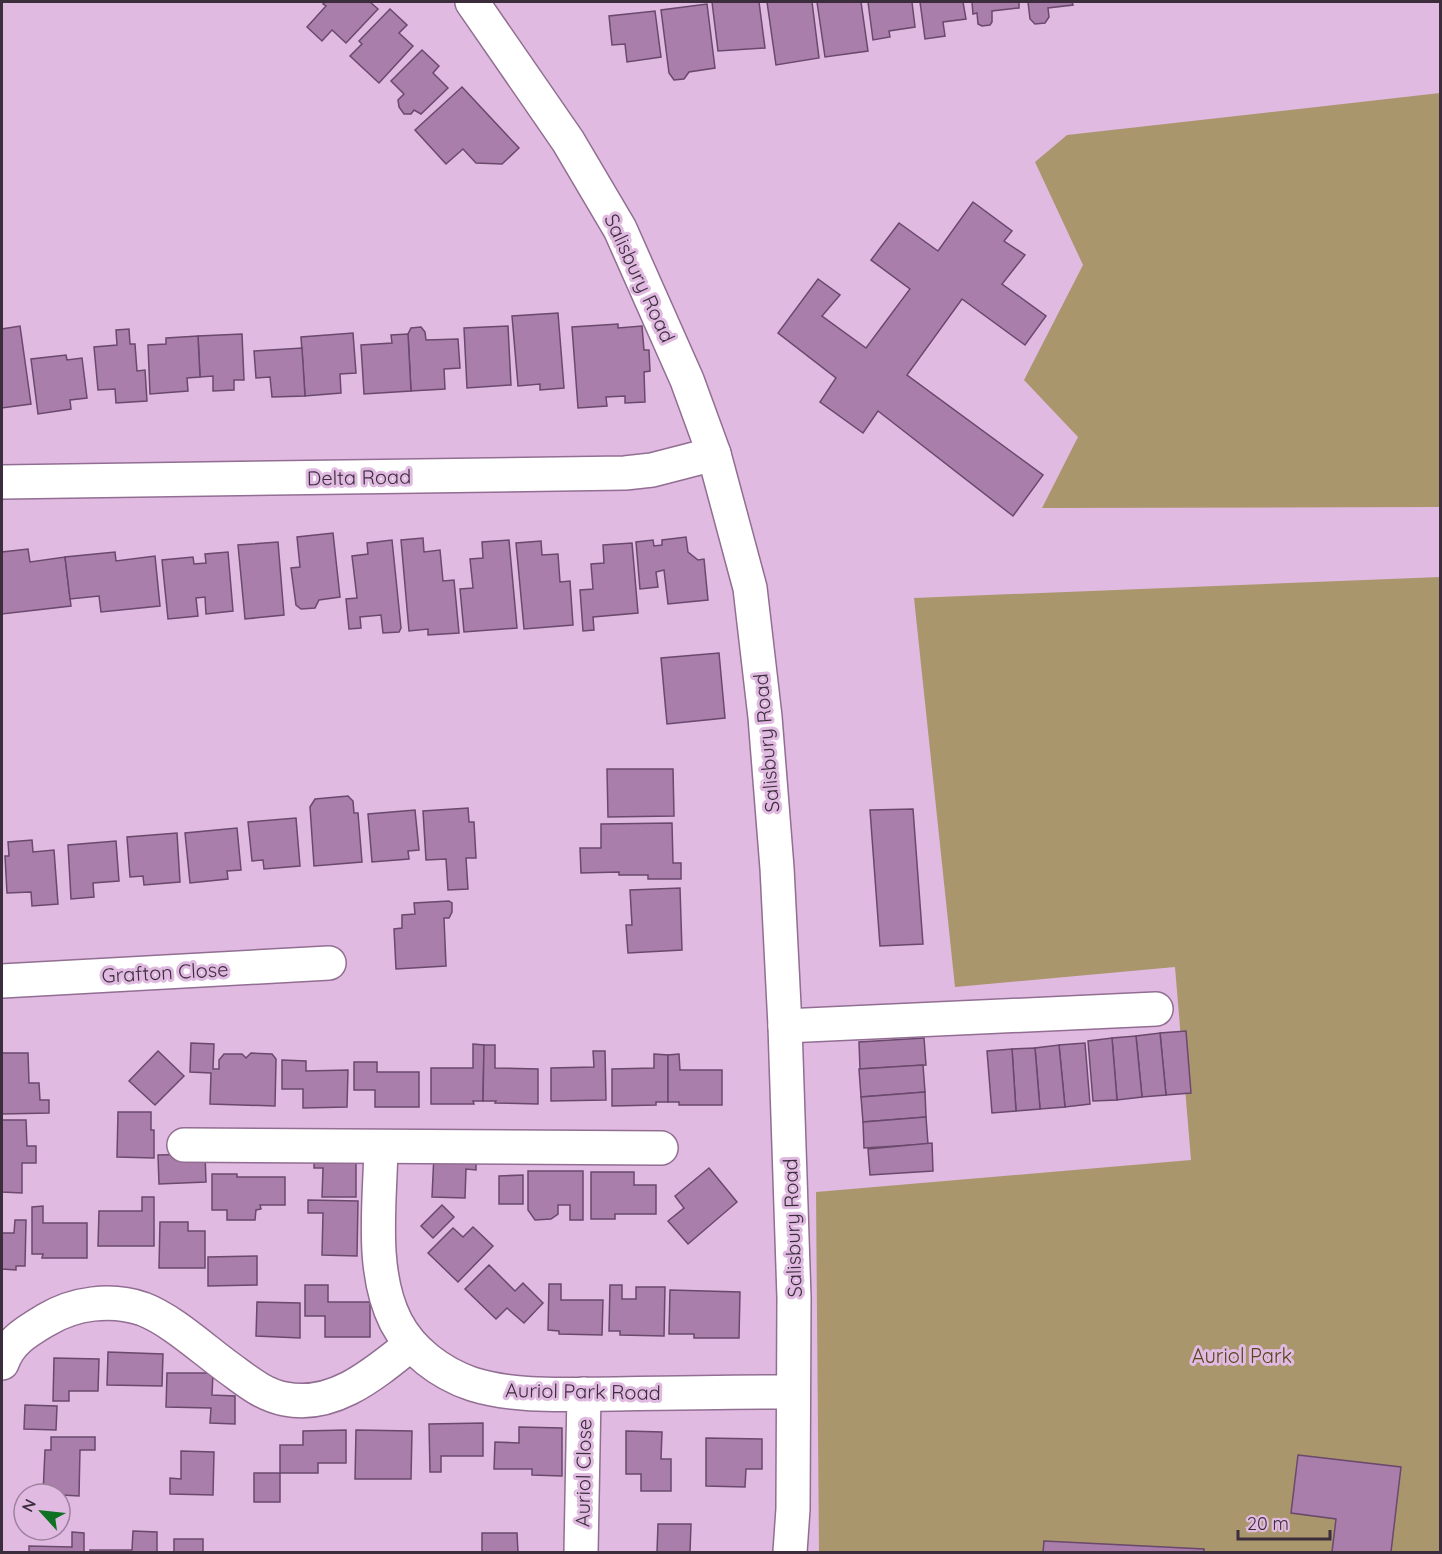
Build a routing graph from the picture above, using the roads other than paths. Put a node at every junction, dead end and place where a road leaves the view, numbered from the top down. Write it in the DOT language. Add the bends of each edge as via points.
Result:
graph roads {
  1 [pos="472,2"];
  2 [pos="714,454"];
  3 [pos="2,482"];
  4 [pos="329,963"];
  5 [pos="2,981"];
  6 [pos="1156,1009"];
  7 [pos="785,1026"];
  8 [pos="184,1145"];
  9 [pos="381,1148"];
  10 [pos="661,1148"];
  11 [pos="410,1345"];
  12 [pos="3,1352"];
  13 [pos="793,1392"];
  14 [pos="584,1394"];
  15 [pos="582,1552"];
  16 [pos="790,1552"];
  1 -- 2 [label="street, Salisbury Road" via="568,141 620,229 687,380"];
  2 -- 3 [label="street, Delta Road" via="652,470 625,472"];
  2 -- 7 [label="street, Salisbury Road" via="750,588 776,845"];
  4 -- 5 [label="street, Grafton Close"];
  6 -- 7 [label="street"];
  7 -- 13 [label="street, Salisbury Road"];
  8 -- 9 [label="street"];
  9 -- 10 [label="street"];
  9 -- 11 [label="street, Auriol Park Road" via="379,1263 395,1321"];
  11 -- 12 [label="street" via="365,1380 313,1400 285,1400 261,1392 168,1323 143,1309 114,1304 88,1304 57,1313"];
  11 -- 14 [label="street, Auriol Park Road" via="436,1367 471,1383 508,1392"];
  13 -- 14 [label="street, Auriol Park Road"];
  13 -- 16 [label="street, Salisbury Road"];
  14 -- 15 [label="street, Auriol Close"];
}
